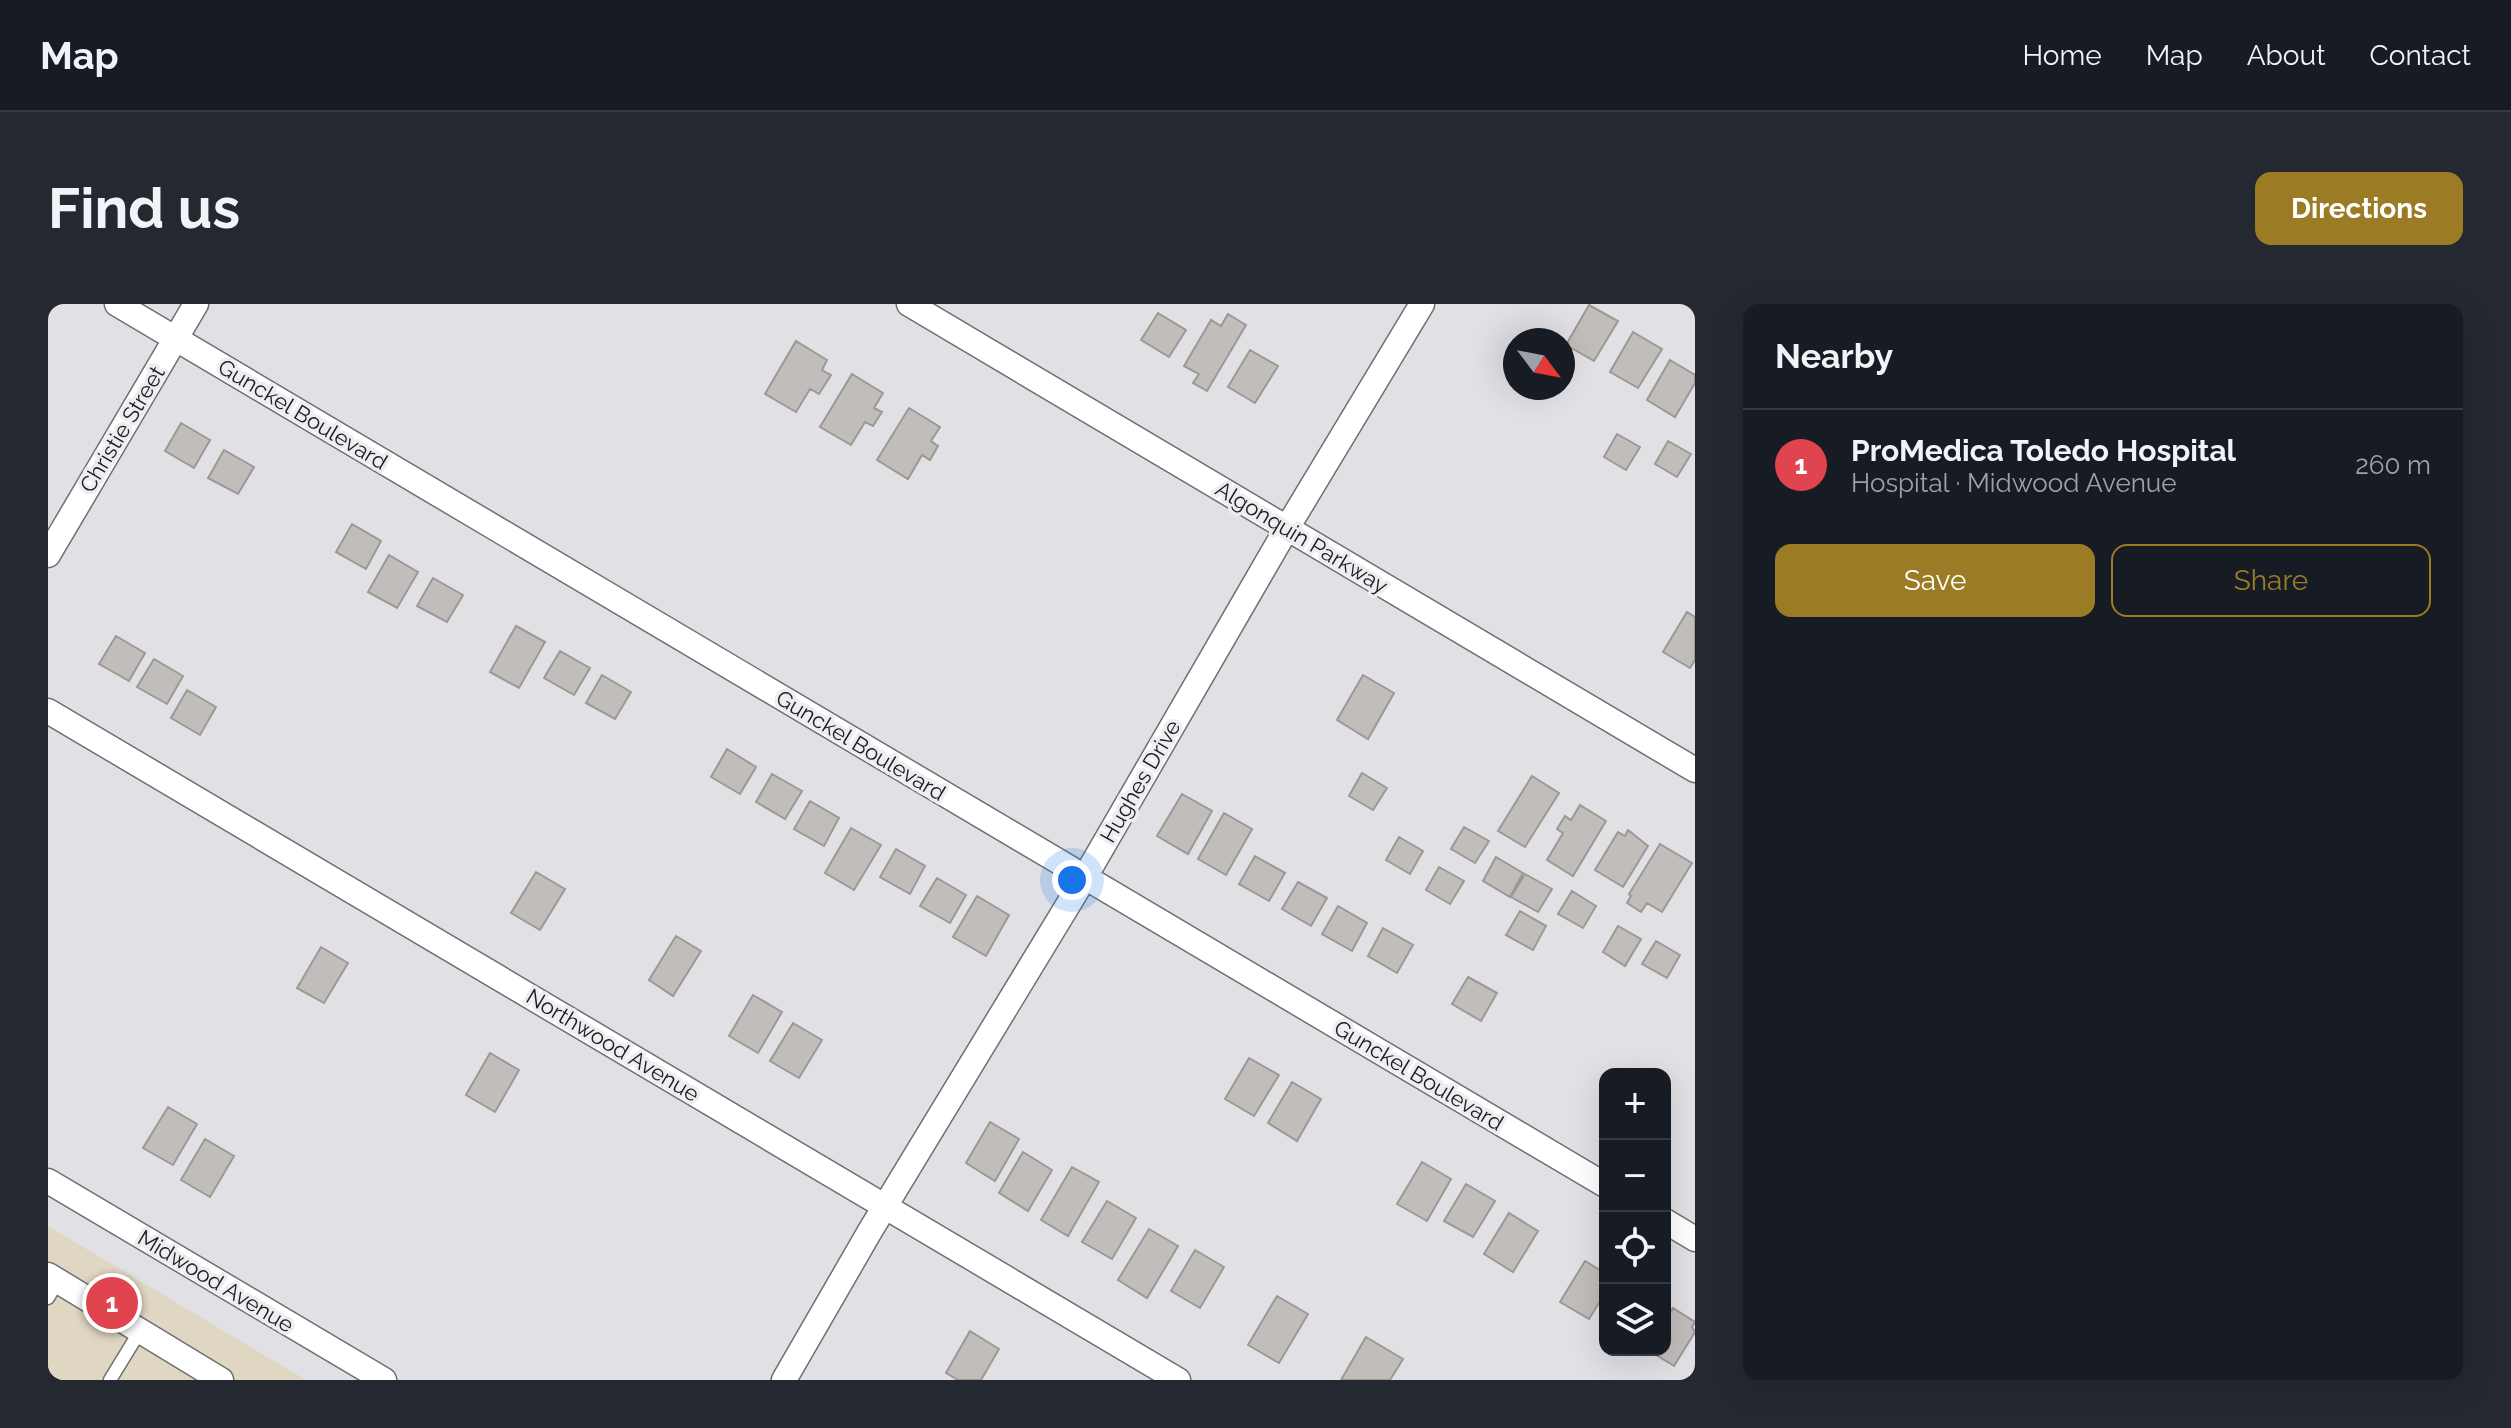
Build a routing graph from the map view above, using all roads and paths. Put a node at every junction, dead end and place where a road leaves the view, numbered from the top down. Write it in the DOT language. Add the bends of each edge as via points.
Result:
graph roads {
  1 [pos="117,304"];
  2 [pos="196,304"];
  3 [pos="909,304"];
  4 [pos="1422,304"];
  5 [pos="176,339"];
  6 [pos="1287,528"];
  7 [pos="48,555"];
  8 [pos="48,711"];
  9 [pos="1695,770"];
  10 [pos="1085,877"];
  11 [pos="48,1181"];
  12 [pos="1599,1181"];
  13 [pos="885,1206"];
  14 [pos="1671,1225"];
  15 [pos="1695,1239"];
  16 [pos="51,1285"];
  17 [pos="140,1331"];
  18 [pos="110,1380"];
  19 [pos="221,1380"];
  20 [pos="384,1380"];
  21 [pos="784,1380"];
  22 [pos="1178,1380"];
  1 -- 5 [label="street, Gunckel Boulevard"];
  2 -- 5 [label="street, Christie Street"];
  3 -- 6 [label="street, Algonquin Parkway"];
  4 -- 6 [label="street, Hughes Drive"];
  5 -- 7 [label="street, Christie Street"];
  5 -- 10 [label="street, Gunckel Boulevard"];
  6 -- 9 [label="street, Algonquin Parkway"];
  6 -- 10 [label="street, Hughes Drive"];
  8 -- 13 [label="street, Northwood Avenue"];
  10 -- 12 [label="street, Gunckel Boulevard"];
  10 -- 13 [label="street, Hughes Drive"];
  11 -- 20 [label="street, Midwood Avenue"];
  13 -- 21 [label="street, Hughes Drive"];
  13 -- 22 [label="street, Northwood Avenue"];
  14 -- 15 [label="street"];
  16 -- 17 [label="street"];
  17 -- 18 [label="lane"];
  17 -- 19 [label="street"];
}
